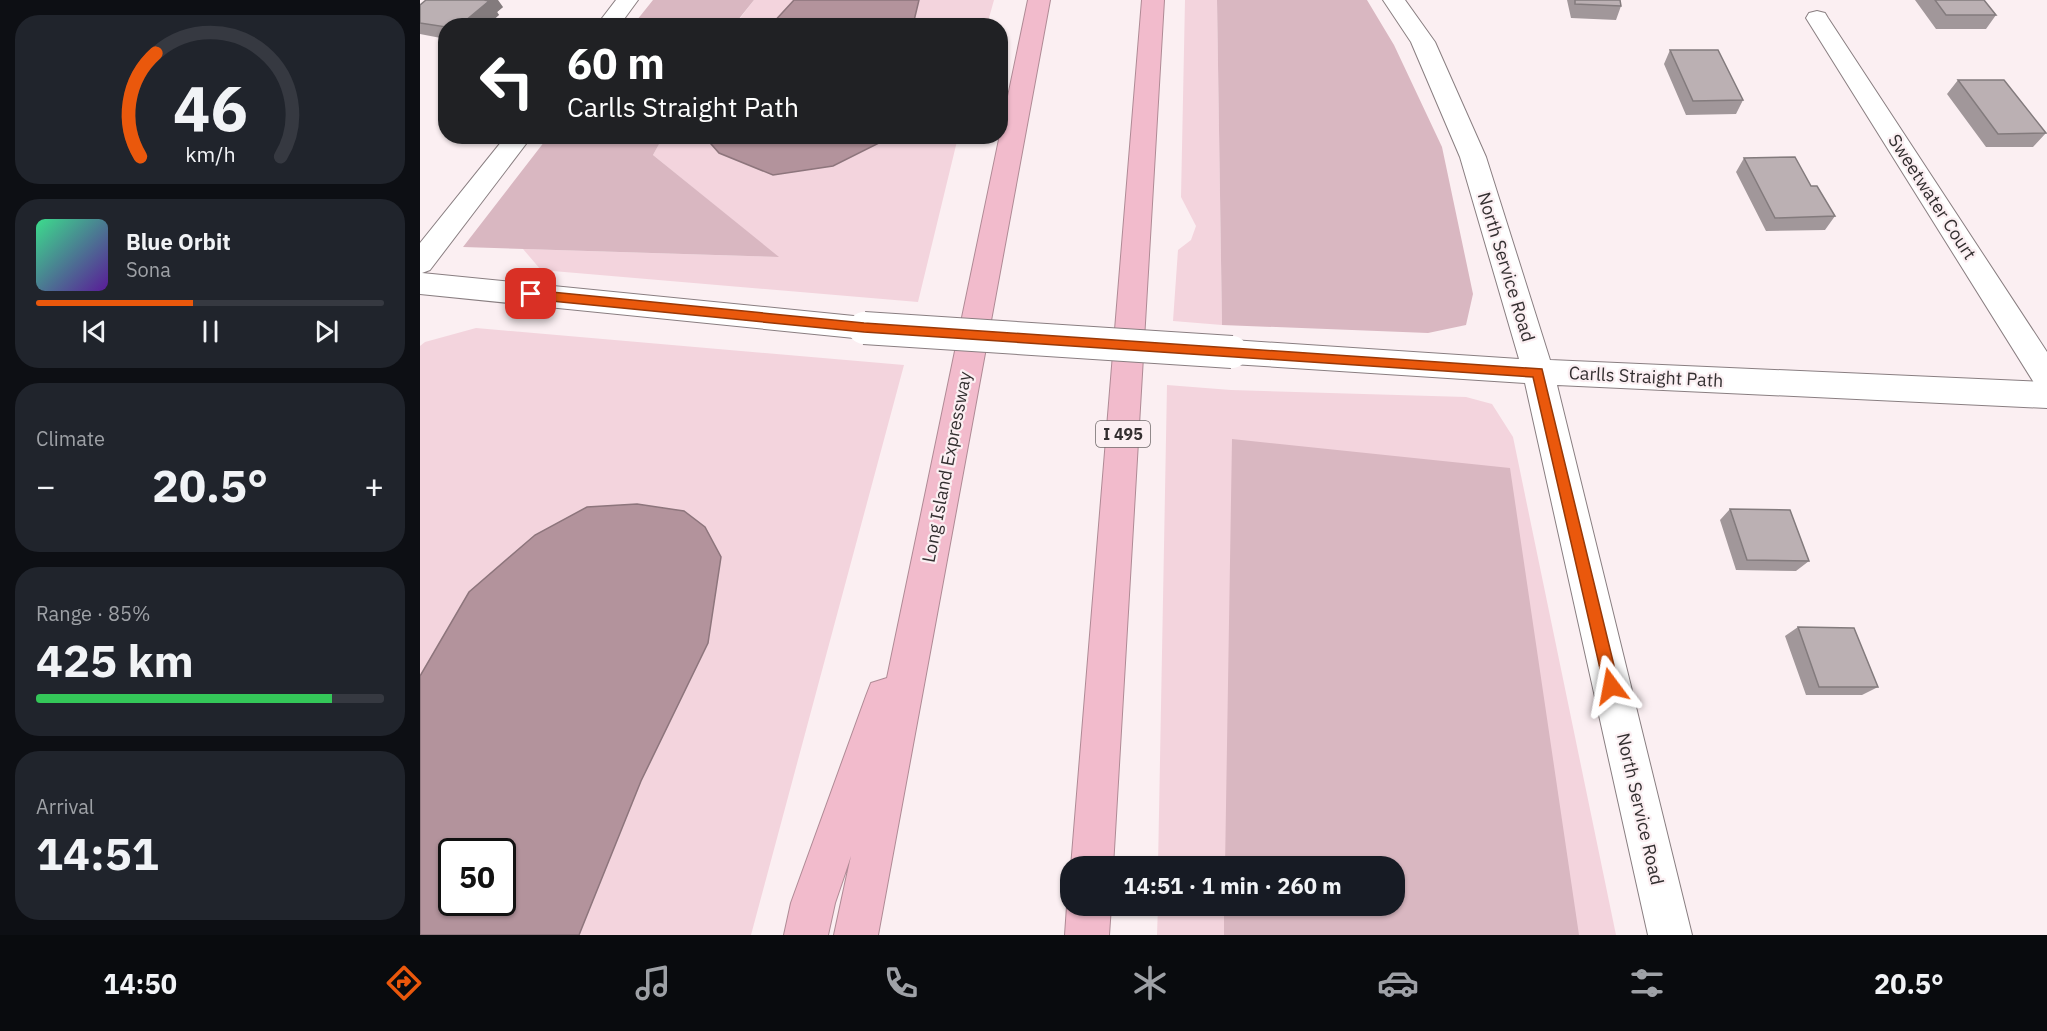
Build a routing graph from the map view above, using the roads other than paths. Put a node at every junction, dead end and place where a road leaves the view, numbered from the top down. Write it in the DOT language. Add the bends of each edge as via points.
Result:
graph roads {
  1 [pos="627,0"];
  2 [pos="1039,0"];
  3 [pos="1153,0"];
  4 [pos="1394,0"];
  5 [pos="613,18"];
  6 [pos="1816,18"];
  7 [pos="514,144"];
  8 [pos="420,263"];
  9 [pos="420,283"];
  10 [pos="1538,372"];
  11 [pos="2047,376"];
  12 [pos="2047,395"];
  13 [pos="924,584"];
  14 [pos="1093,856"];
  15 [pos="1089,916"];
  16 [pos="806,935"];
  17 [pos="856,935"];
  18 [pos="1088,935"];
  19 [pos="1670,935"];
  1 -- 5 [label="street"];
  2 -- 13 [label="highway, Long Island Expressway"];
  3 -- 14 [label="highway, I 495"];
  4 -- 10 [label="street, North Service Road" via="1423,42 1473,157"];
  6 -- 11 [label="street, Sweetwater Court"];
  7 -- 8 [label="street"];
  9 -- 10 [label="street, Carlls Straight Path, bridge" via="864,327"];
  10 -- 12 [label="street, Carlls Straight Path"];
  10 -- 19 [label="street, North Service Road"];
  13 -- 16 [label="highway" via="813,903"];
  13 -- 17 [label="highway, Long Island Expressway"];
  15 -- 18 [label="highway"];
}
